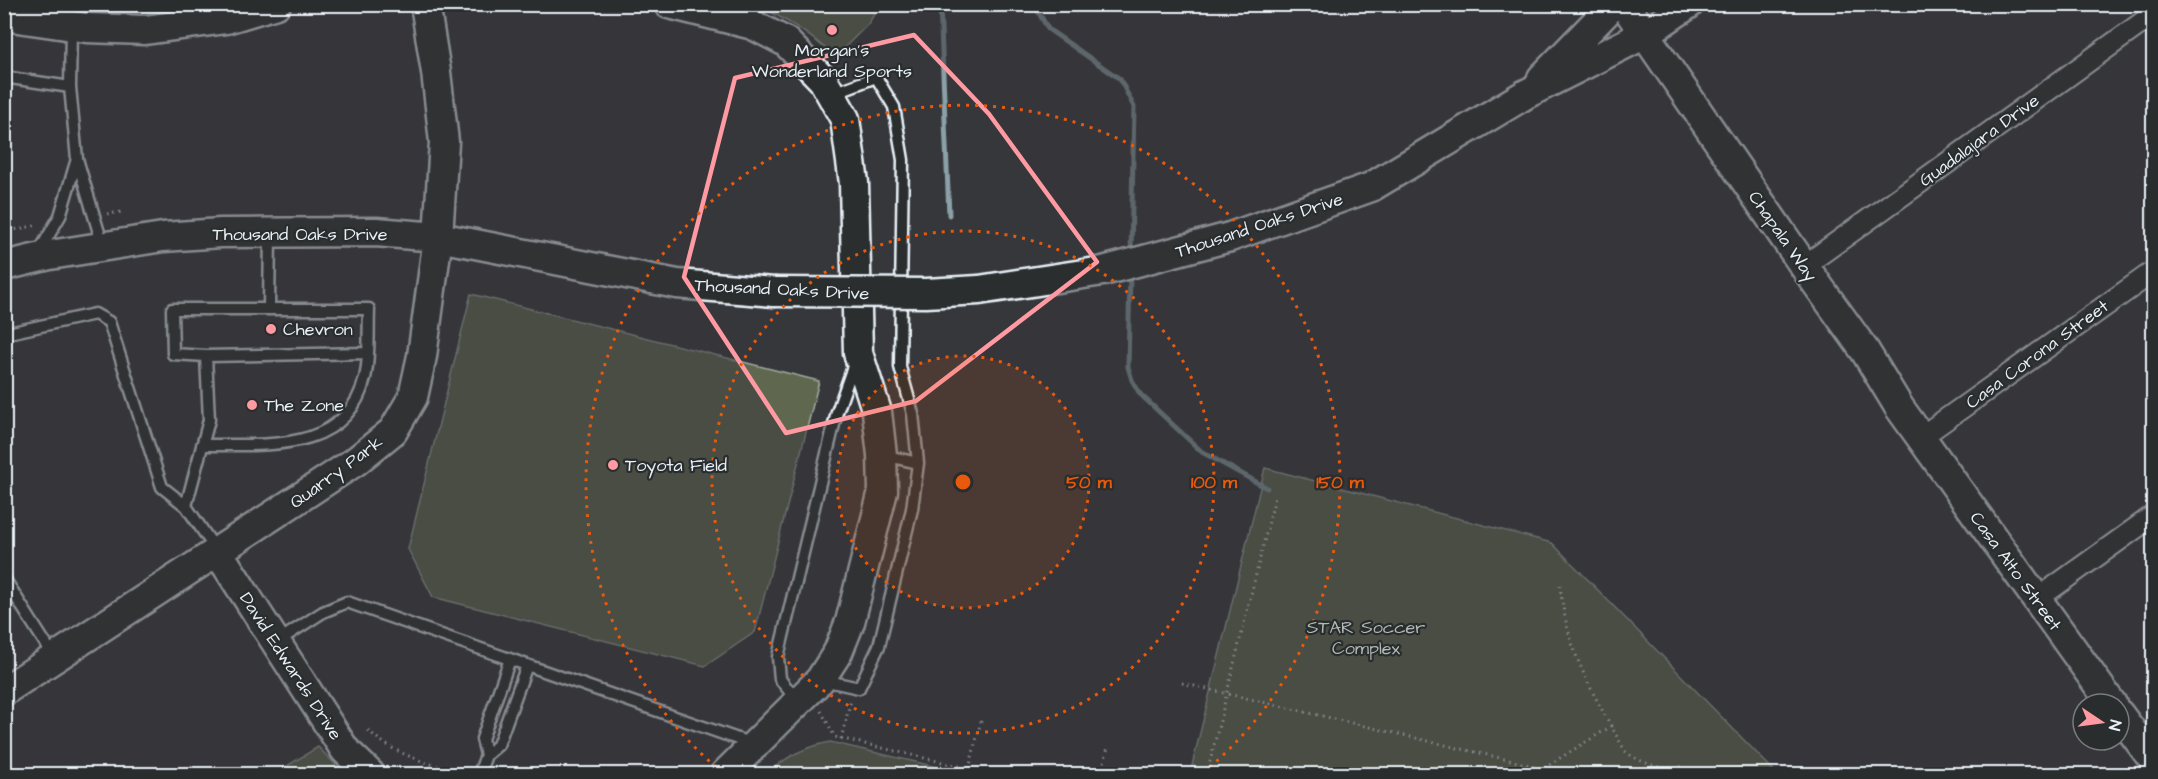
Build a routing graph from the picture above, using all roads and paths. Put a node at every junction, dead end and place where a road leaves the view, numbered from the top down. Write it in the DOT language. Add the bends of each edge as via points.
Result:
graph roads {
  1 [pos="276,4"];
  2 [pos="406,4"];
  3 [pos="447,4"];
  4 [pos="669,4"];
  5 [pos="1614,4"];
  6 [pos="1624,4"];
  7 [pos="1689,4"];
  8 [pos="718,10"];
  9 [pos="184,14"];
  10 [pos="2154,14"];
  11 [pos="4,16"];
  12 [pos="427,18"];
  13 [pos="71,26"];
  14 [pos="1646,34"];
  15 [pos="4,77"];
  16 [pos="70,87"];
  17 [pos="831,94"];
  18 [pos="1526,94"];
  19 [pos="77,159"];
  20 [pos="123,213"];
  21 [pos="107,214"];
  22 [pos="46,224"];
  23 [pos="4,232"];
  24 [pos="270,233"];
  25 [pos="438,237"];
  26 [pos="103,246"];
  27 [pos="36,258"];
  28 [pos="4,266"];
  29 [pos="1804,266"];
  30 [pos="2154,271"];
  31 [pos="269,309"];
  32 [pos="4,334"];
  33 [pos="858,352"];
  34 [pos="367,353"];
  35 [pos="206,356"];
  36 [pos="1921,437"];
  37 [pos="202,445"];
  38 [pos="882,455"];
  39 [pos="918,463"];
  40 [pos="1275,497"];
  41 [pos="186,506"];
  42 [pos="2154,514"];
  43 [pos="218,552"];
  44 [pos="4,578"];
  45 [pos="1560,585"];
  46 [pos="2037,599"];
  47 [pos="275,643"];
  48 [pos="55,658"];
  49 [pos="510,659"];
  50 [pos="527,665"];
  51 [pos="1182,683"];
  52 [pos="855,687"];
  53 [pos="4,691"];
  54 [pos="808,692"];
  55 [pos="2103,692"];
  56 [pos="1227,695"];
  57 [pos="982,717"];
  58 [pos="1613,725"];
  59 [pos="368,730"];
  60 [pos="2131,730"];
  61 [pos="841,739"];
  62 [pos="756,745"];
  63 [pos="1108,747"];
  64 [pos="486,755"];
  65 [pos="2154,761"];
  66 [pos="1684,764"];
  67 [pos="969,769"];
  68 [pos="455,773"];
  69 [pos="1539,773"];
  70 [pos="370,774"];
  71 [pos="462,774"];
  72 [pos="479,774"];
  73 [pos="726,774"];
  74 [pos="993,774"];
  75 [pos="1101,774"];
  76 [pos="1208,774"];
  1 -- 9 [label="street" via="226,19"];
  2 -- 12 [label="street"];
  3 -- 12 [label="street"];
  4 -- 8 [label="street"];
  5 -- 18 [label="street, Thousand Oaks Drive"];
  6 -- 14 [label="street, Chapala Way"];
  7 -- 14 [label="street, Thousand Oaks Drive"];
  8 -- 17 [label="street" via="786,42 823,80"];
  9 -- 13 [label="street" via="145,30"];
  10 -- 29 [label="street, Guadalajara Drive"];
  11 -- 13 [label="street"];
  12 -- 25 [label="street, Quarry Park" via="444,142"];
  13 -- 16 [label="lane"];
  14 -- 18 [label="street, Thousand Oaks Drive"];
  14 -- 29 [label="street, Chapala Way"];
  15 -- 16 [label="lane"];
  16 -- 19 [label="lane"];
  17 -- 33 [label="street" via="845,119 854,183"];
  17 -- 39 [label="lane" via="876,77 894,107 903,160 900,367 913,414"];
  18 -- 25 [label="street, Thousand Oaks Drive, bridge" via="1371,187 1230,237 1103,271 979,290 774,292 677,284"];
  19 -- 26 [label="lane"];
  19 -- 27 [label="lane" via="60,216"];
  20 -- 21 [label="path"];
  22 -- 23 [label="path"];
  24 -- 25 [label="street, Thousand Oaks Drive" via="376,232"];
  24 -- 26 [label="street, Thousand Oaks Drive" via="163,237"];
  24 -- 31 [label="lane"];
  25 -- 43 [label="street, Quarry Park" via="413,397 393,430 356,461"];
  26 -- 27 [label="street, Thousand Oaks Drive"];
  27 -- 28 [label="street, Thousand Oaks Drive"];
  29 -- 36 [label="street, Chapala Way"];
  30 -- 36 [label="street, Casa Corona Street"];
  31 -- 34 [label="lane" via="369,309"];
  31 -- 35 [label="lane" via="172,309 173,354"];
  32 -- 41 [label="lane" via="95,314 109,322 162,487"];
  33 -- 38 [label="street" via="877,412"];
  33 -- 54 [label="lane" via="837,412 778,657 780,679"];
  34 -- 35 [label="lane"];
  34 -- 37 [label="lane" via="365,377 357,400 339,424 310,438 278,444"];
  35 -- 37 [label="lane" via="209,420"];
  36 -- 46 [label="street, Casa Alto Street"];
  37 -- 41 [label="lane"];
  38 -- 39 [label="lane"];
  38 -- 54 [label="street" via="883,491 850,622 838,652"];
  39 -- 52 [label="lane" via="912,509 879,646 859,688"];
  40 -- 56 [label="path"];
  41 -- 43 [label="lane"];
  42 -- 46 [label="street"];
  43 -- 47 [label="street, David Edwards Drive"];
  43 -- 48 [label="street, Quarry Park"];
  44 -- 48 [label="lane"];
  45 -- 58 [label="path" via="1574,651 1586,681"];
  46 -- 55 [label="street, Casa Alto Street"];
  47 -- 49 [label="lane" via="346,602"];
  47 -- 70 [label="street, David Edwards Drive" via="345,750"];
  48 -- 53 [label="street, Quarry Park"];
  49 -- 50 [label="lane"];
  49 -- 64 [label="lane" via="482,739"];
  50 -- 62 [label="lane"];
  50 -- 64 [label="lane" via="498,745"];
  51 -- 56 [label="path"];
  52 -- 54 [label="lane"];
  52 -- 61 [label="path"];
  54 -- 61 [label="path" via="835,737"];
  54 -- 62 [label="street"];
  56 -- 69 [label="path" via="1530,765"];
  56 -- 76 [label="path"];
  57 -- 67 [label="path"];
  58 -- 66 [label="path" via="1625,751 1636,759 1674,770"];
  58 -- 69 [label="path"];
  59 -- 68 [label="path" via="381,743"];
  60 -- 65 [label="street"];
  61 -- 67 [label="path"];
  62 -- 73 [label="street"];
  63 -- 75 [label="path"];
  64 -- 72 [label="lane"];
  67 -- 74 [label="path"];
  68 -- 71 [label="path"];
}
